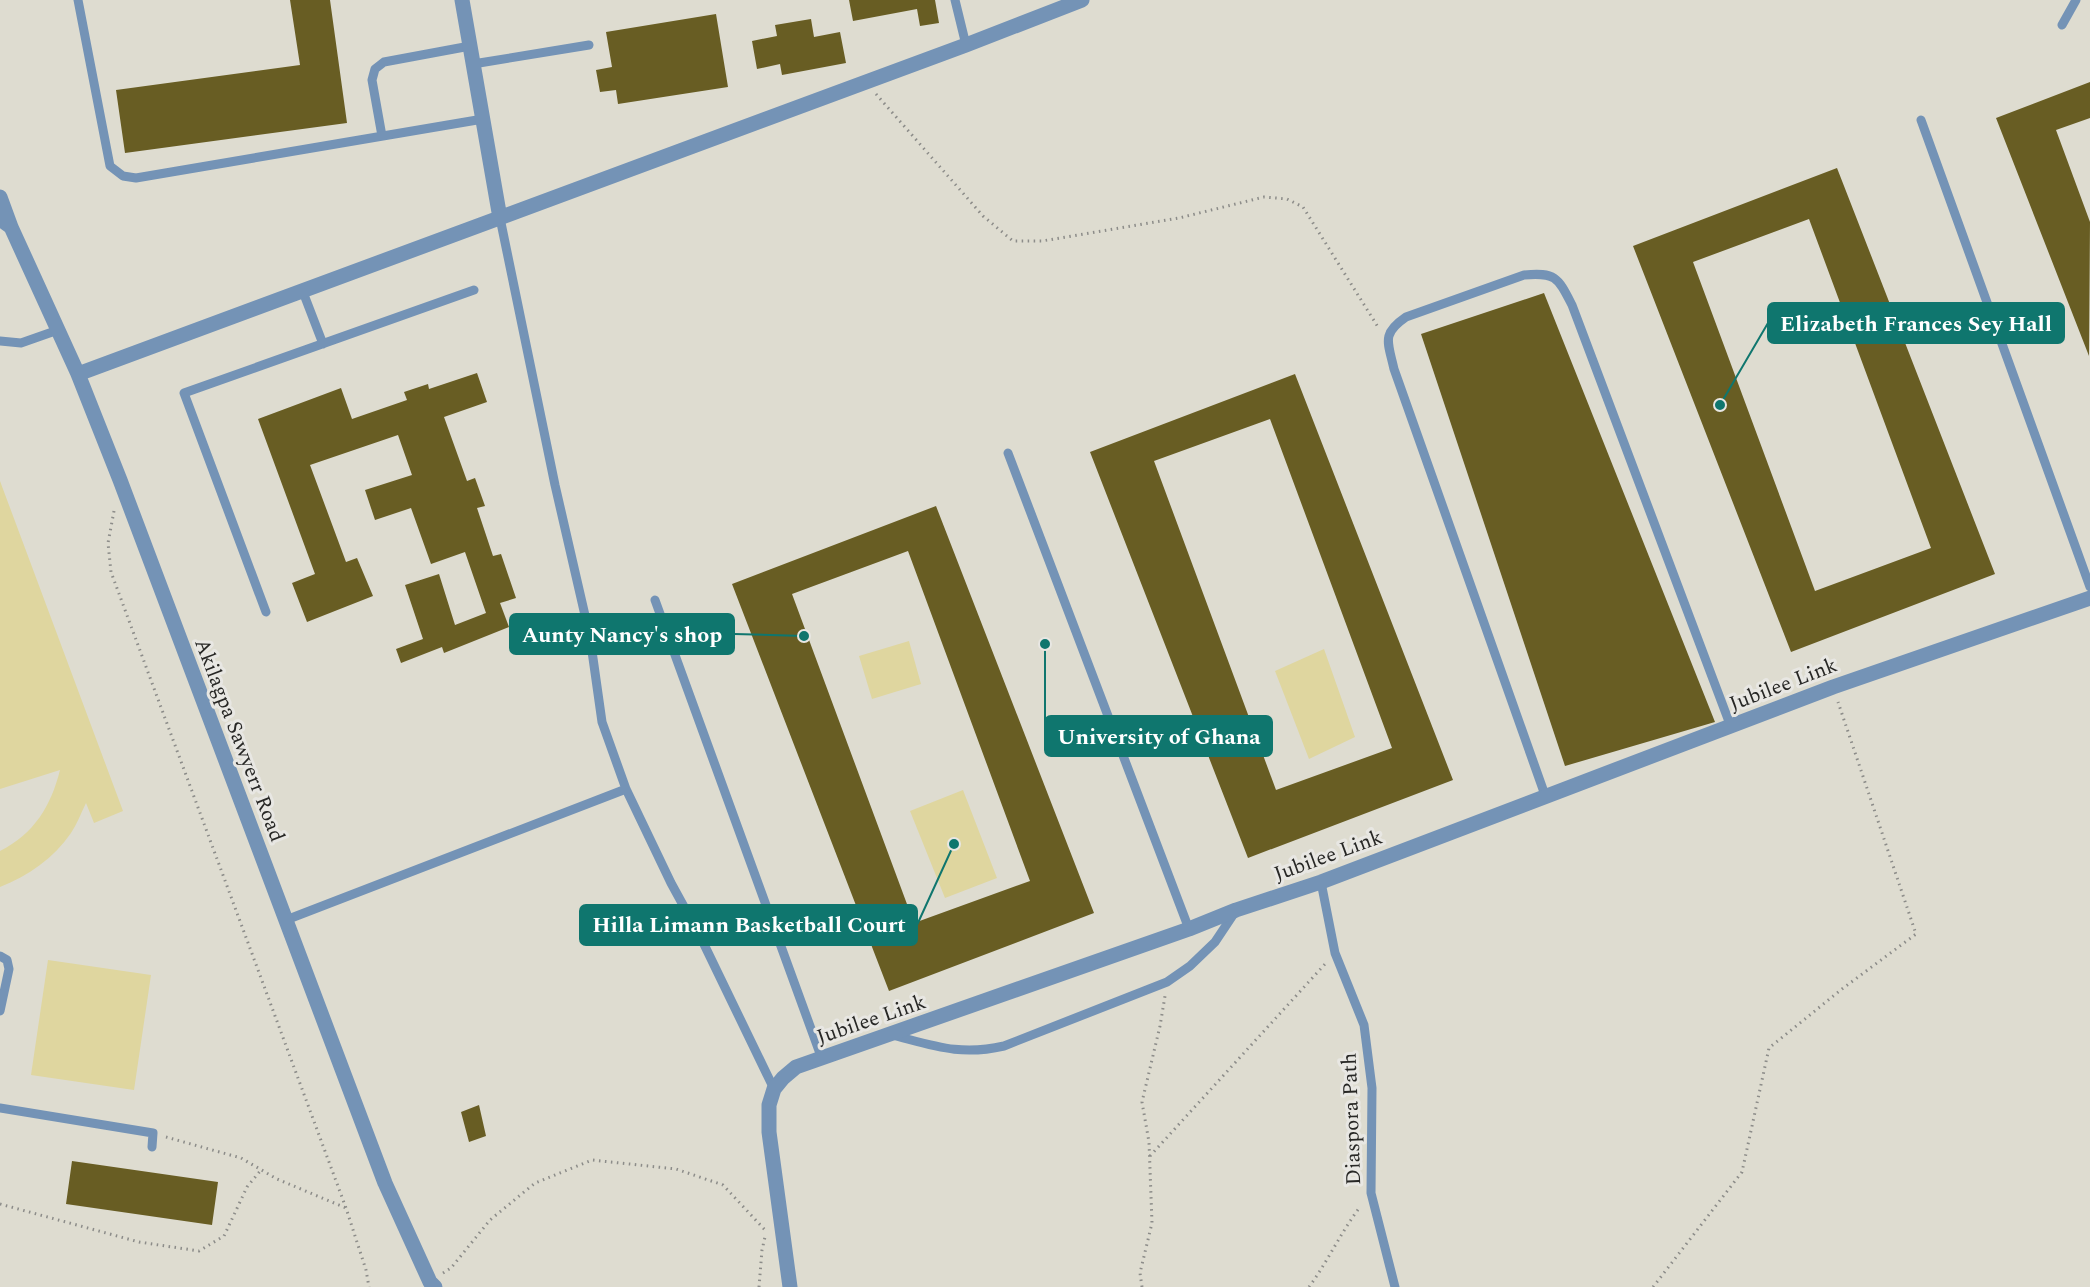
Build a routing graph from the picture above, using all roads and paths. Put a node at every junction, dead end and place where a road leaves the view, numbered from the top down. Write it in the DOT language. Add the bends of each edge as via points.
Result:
graph roads {
  1 [pos="78,0"];
  2 [pos="462,0"];
  3 [pos="956,0"];
  4 [pos="1082,0"];
  5 [pos="2076,0"];
  6 [pos="2062,25"];
  7 [pos="589,45"];
  8 [pos="966,45"];
  9 [pos="470,46"];
  10 [pos="474,64"];
  11 [pos="866,82"];
  12 [pos="483,119"];
  13 [pos="1921,120"];
  14 [pos="382,136"];
  15 [pos="0,197"];
  16 [pos="500,218"];
  17 [pos="5,223"];
  18 [pos="474,290"];
  19 [pos="303,292"];
  20 [pos="58,330"];
  21 [pos="0,341"];
  22 [pos="1388,341"];
  23 [pos="323,344"];
  24 [pos="78,374"];
  25 [pos="1008,453"];
  26 [pos="120,480"];
  27 [pos="2090,587"];
  28 [pos="2090,598"];
  29 [pos="655,600"];
  30 [pos="266,612"];
  31 [pos="1833,687"];
  32 [pos="1731,727"];
  33 [pos="626,789"];
  34 [pos="1545,795"];
  35 [pos="1321,882"];
  36 [pos="1236,910"];
  37 [pos="286,920"];
  38 [pos="1189,929"];
  39 [pos="1335,953"];
  40 [pos="0,956"];
  41 [pos="1167,982"];
  42 [pos="0,1011"];
  43 [pos="891,1034"];
  44 [pos="822,1059"];
  45 [pos="774,1089"];
  46 [pos="0,1108"];
  47 [pos="153,1133"];
  48 [pos="152,1147"];
  49 [pos="1150,1156"];
  50 [pos="261,1170"];
  51 [pos="1371,1194"];
  52 [pos="0,1204"];
  53 [pos="346,1208"];
  54 [pos="432,1285"];
  55 [pos="369,1287"];
  56 [pos="759,1287"];
  57 [pos="790,1287"];
  58 [pos="1142,1287"];
  59 [pos="1309,1287"];
  60 [pos="1395,1287"];
  61 [pos="1653,1287"];
  1 -- 14 [label="lane" via="110,166 123,176 136,178"];
  2 -- 9 [label="street"];
  3 -- 8 [label="lane"];
  4 -- 8 [label="street"];
  5 -- 6 [label="lane"];
  7 -- 10 [label="lane"];
  8 -- 11 [label="street"];
  9 -- 10 [label="street"];
  9 -- 14 [label="lane" via="384,62 375,69 372,80"];
  10 -- 12 [label="street"];
  11 -- 16 [label="street"];
  11 -- 22 [label="path" via="983,216 1013,241 1042,241 1179,218 1264,197 1287,199 1303,207"];
  12 -- 14 [label="lane"];
  12 -- 16 [label="street"];
  13 -- 27 [label="lane"];
  15 -- 17 [label="street, Akilagpa Sawyerr Road"];
  16 -- 19 [label="street"];
  16 -- 33 [label="lane" via="590,637 602,722"];
  17 -- 20 [label="street, Akilagpa Sawyerr Road"];
  18 -- 23 [label="lane"];
  19 -- 23 [label="lane"];
  19 -- 24 [label="street"];
  20 -- 21 [label="lane" via="21,343"];
  20 -- 24 [label="street, Akilagpa Sawyerr Road"];
  22 -- 32 [label="lane" via="1392,327 1406,317 1524,274 1543,273 1560,280"];
  22 -- 34 [label="lane" via="1398,380"];
  23 -- 30 [label="lane" via="184,393"];
  24 -- 26 [label="street, Akilagpa Sawyerr Road"];
  25 -- 38 [label="lane"];
  26 -- 37 [label="street, Akilagpa Sawyerr Road"];
  26 -- 53 [label="path" via="108,543 111,572"];
  28 -- 31 [label="street, Jubilee Link"];
  29 -- 44 [label="lane"];
  31 -- 32 [label="street, Jubilee Link"];
  31 -- 61 [label="path" via="1916,934 1769,1048 1742,1172"];
  32 -- 34 [label="street, Jubilee Link"];
  33 -- 37 [label="lane"];
  33 -- 45 [label="lane"];
  34 -- 35 [label="street, Jubilee Link"];
  35 -- 36 [label="street, Jubilee Link"];
  35 -- 39 [label="lane, Diaspora Path"];
  36 -- 38 [label="street, Jubilee Link"];
  36 -- 41 [label="lane" via="1215,942"];
  37 -- 54 [label="street, Akilagpa Sawyerr Road" via="385,1183"];
  38 -- 43 [label="street, Jubilee Link"];
  39 -- 49 [label="path"];
  39 -- 51 [label="lane, Diaspora Path" via="1364,1025 1372,1088"];
  40 -- 42 [label="lane" via="7,960 9,969"];
  41 -- 43 [label="lane" via="1004,1046 981,1051 941,1048"];
  41 -- 49 [label="path" via="1142,1102"];
  43 -- 44 [label="street, Jubilee Link"];
  44 -- 45 [label="street, Jubilee Link" via="796,1067"];
  45 -- 57 [label="street" via="769,1105 769,1132"];
  46 -- 47 [label="lane"];
  47 -- 48 [label="lane"];
  47 -- 50 [label="path" via="242,1158"];
  49 -- 58 [label="path" via="1152,1223 1140,1273"];
  50 -- 52 [label="path" via="247,1187 224,1236 199,1251 139,1242"];
  50 -- 53 [label="path"];
  51 -- 59 [label="path"];
  51 -- 60 [label="lane, Diaspora Path"];
  53 -- 55 [label="path"];
  54 -- 56 [label="path" via="490,1220 535,1183 592,1160 676,1168 723,1185 768,1233 763,1241"];
}
